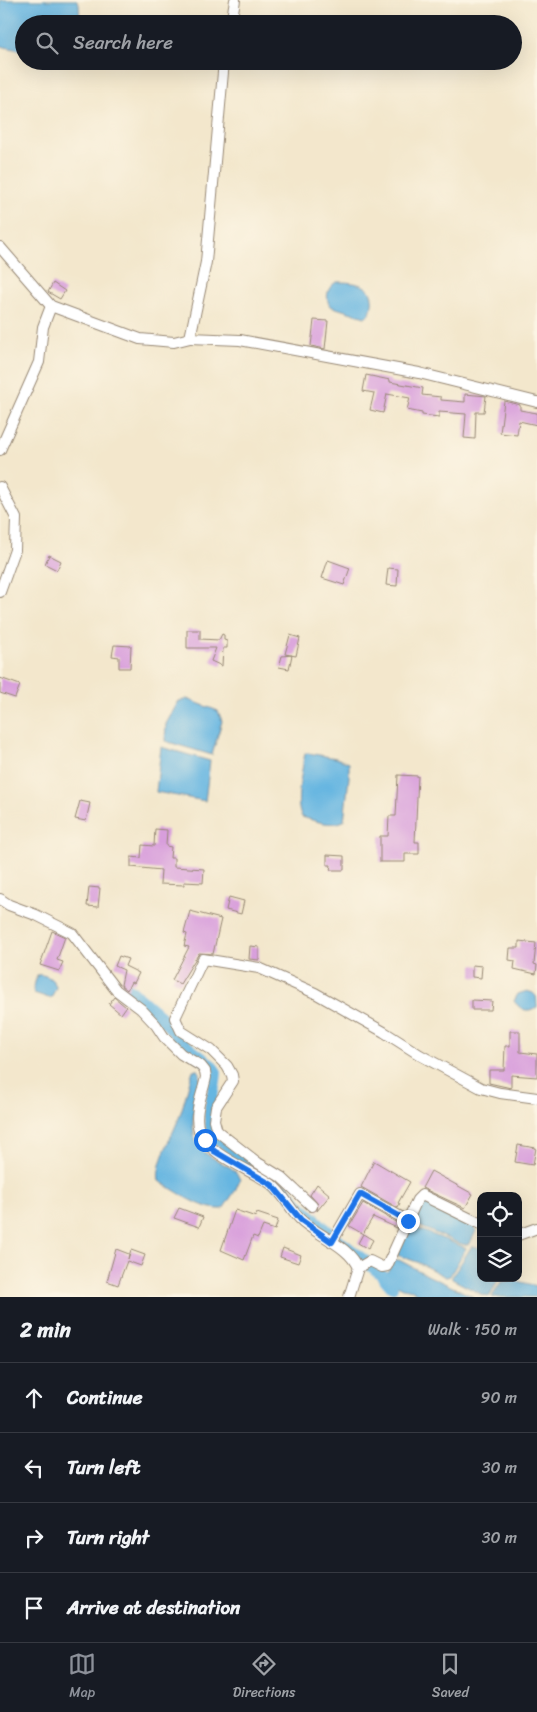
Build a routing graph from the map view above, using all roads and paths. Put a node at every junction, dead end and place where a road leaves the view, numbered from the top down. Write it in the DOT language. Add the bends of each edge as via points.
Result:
graph roads {
  1 [pos="235,0"];
  2 [pos="232,15"];
  3 [pos="223,70"];
  4 [pos="0,247"];
  5 [pos="51,306"];
  6 [pos="190,338"];
  7 [pos="537,402"];
  8 [pos="0,450"];
  9 [pos="0,487"];
  10 [pos="0,592"];
  11 [pos="0,898"];
  12 [pos="537,1098"];
  13 [pos="312,1206"];
  14 [pos="408,1221"];
  15 [pos="477,1222"];
  16 [pos="537,1228"];
  17 [pos="522,1234"];
  18 [pos="332,1242"];
  19 [pos="358,1268"];
  20 [pos="349,1297"];
  1 -- 2 [label="street"];
  3 -- 6 [label="street" via="206,262"];
  4 -- 5 [label="street"];
  5 -- 6 [label="street" via="140,339 174,342"];
  5 -- 8 [label="street" via="43,327 39,362"];
  6 -- 7 [label="street" via="240,340 410,371"];
  9 -- 10 [label="street" via="16,518 15,550"];
  11 -- 18 [label="street" via="72,932 116,990 141,1009 181,1054 205,1070 197,1116 199,1130 214,1151 272,1185 301,1220"];
  12 -- 13 [label="street" via="481,1088 315,993 258,968 203,959 175,1018 181,1031 211,1050 228,1066 232,1075 233,1082 216,1107 214,1120 217,1131 281,1177"];
  14 -- 15 [label="street" via="422,1195"];
  14 -- 18 [label="street" via="360,1194"];
  14 -- 19 [label="street" via="387,1266 370,1261"];
  16 -- 17 [label="street"];
  18 -- 19 [label="street" via="352,1258"];
  19 -- 20 [label="street"];
}
